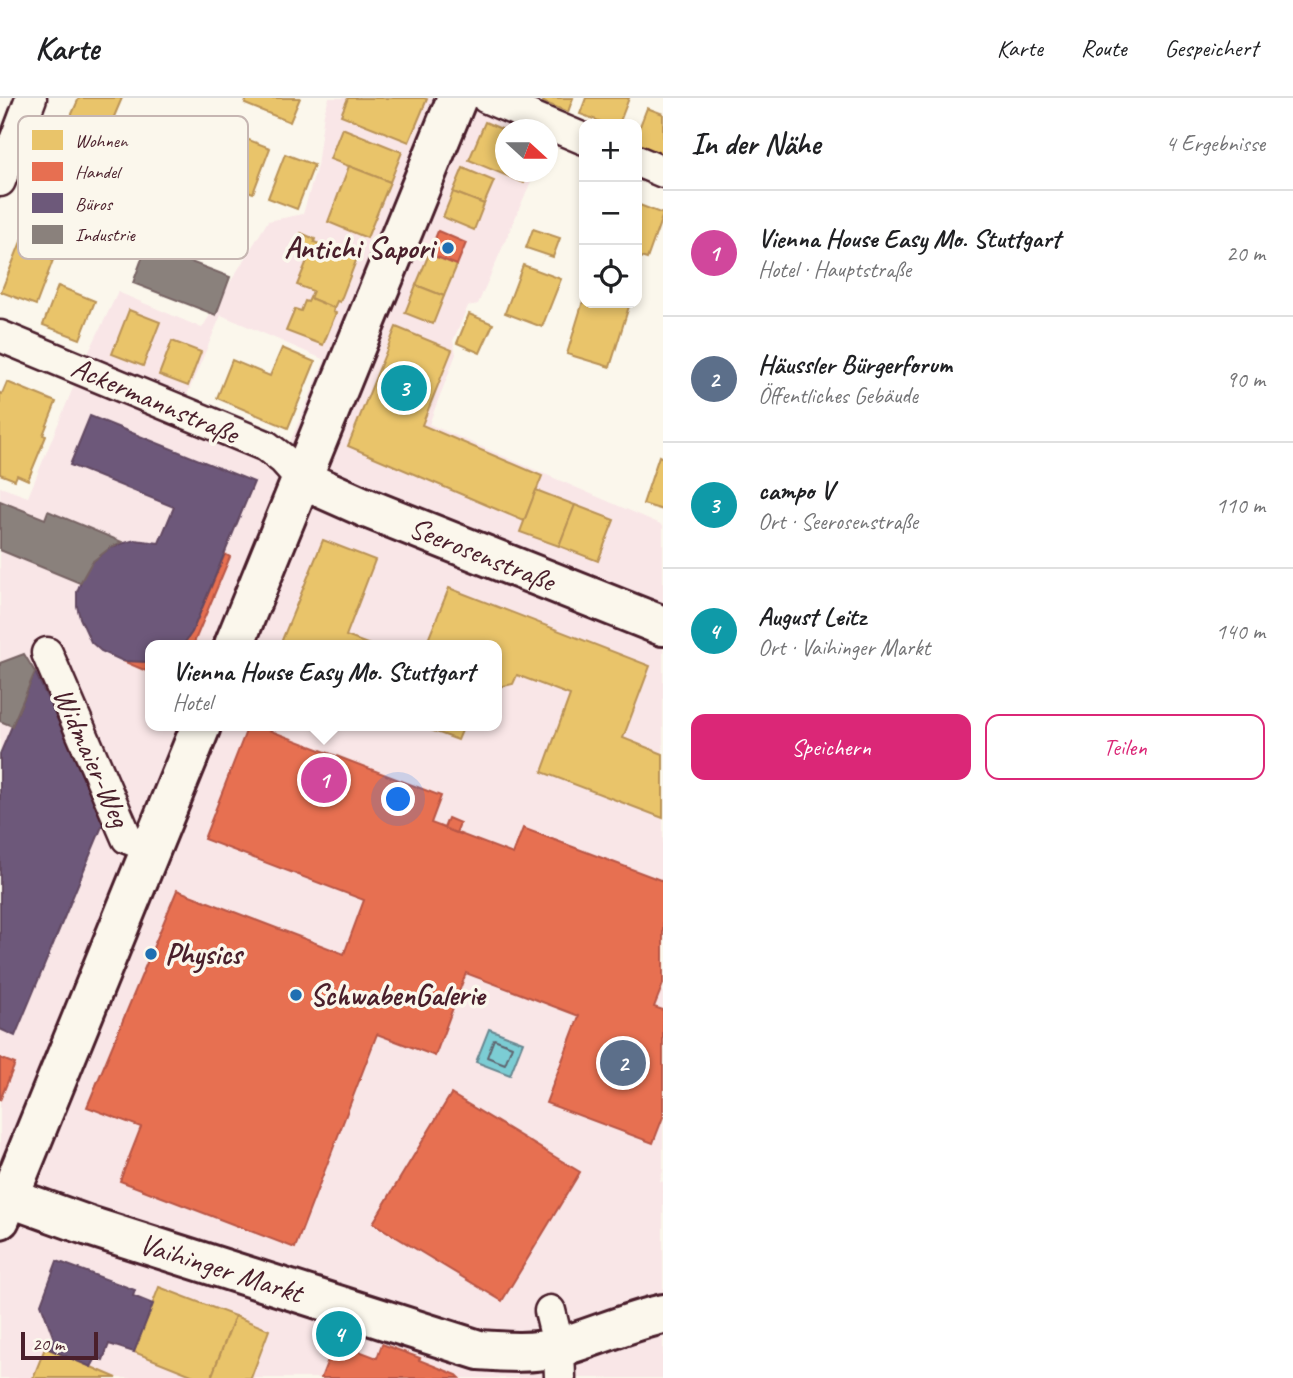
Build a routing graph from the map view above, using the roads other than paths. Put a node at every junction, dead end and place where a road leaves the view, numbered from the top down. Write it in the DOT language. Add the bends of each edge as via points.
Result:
graph roads {
  1 [pos="32,98"];
  2 [pos="457,98"];
  3 [pos="487,98"];
  4 [pos="25,116"];
  5 [pos="18,134"];
  6 [pos="579,137"];
  7 [pos="642,163"];
  8 [pos="663,172"];
  9 [pos="0,181"];
  10 [pos="0,336"];
  11 [pos="301,479"];
  12 [pos="663,626"];
  13 [pos="236,640"];
  14 [pos="47,653"];
  15 [pos="199,731"];
  16 [pos="151,848"];
  17 [pos="3,1203"];
  18 [pos="550,1311"];
  19 [pos="663,1314"];
  20 [pos="559,1363"];
  1 -- 4 [label="street"];
  2 -- 11 [label="main road"];
  3 -- 6 [label="street"];
  5 -- 9 [label="street"];
  7 -- 8 [label="street"];
  10 -- 11 [label="street, Ackermannstraße" via="265,446"];
  11 -- 12 [label="main road, Seerosenstraße"];
  11 -- 13 [label="main road"];
  14 -- 16 [label="street, Widmaier-Weg" via="127,838"];
  15 -- 16 [label="main road"];
  16 -- 17 [label="main road"];
  17 -- 20 [label="main road, Vaihinger Markt" via="294,1277 479,1350"];
  18 -- 20 [label="street"];
  19 -- 20 [label="main road, Vaihinger Markt" via="635,1320"];
}
